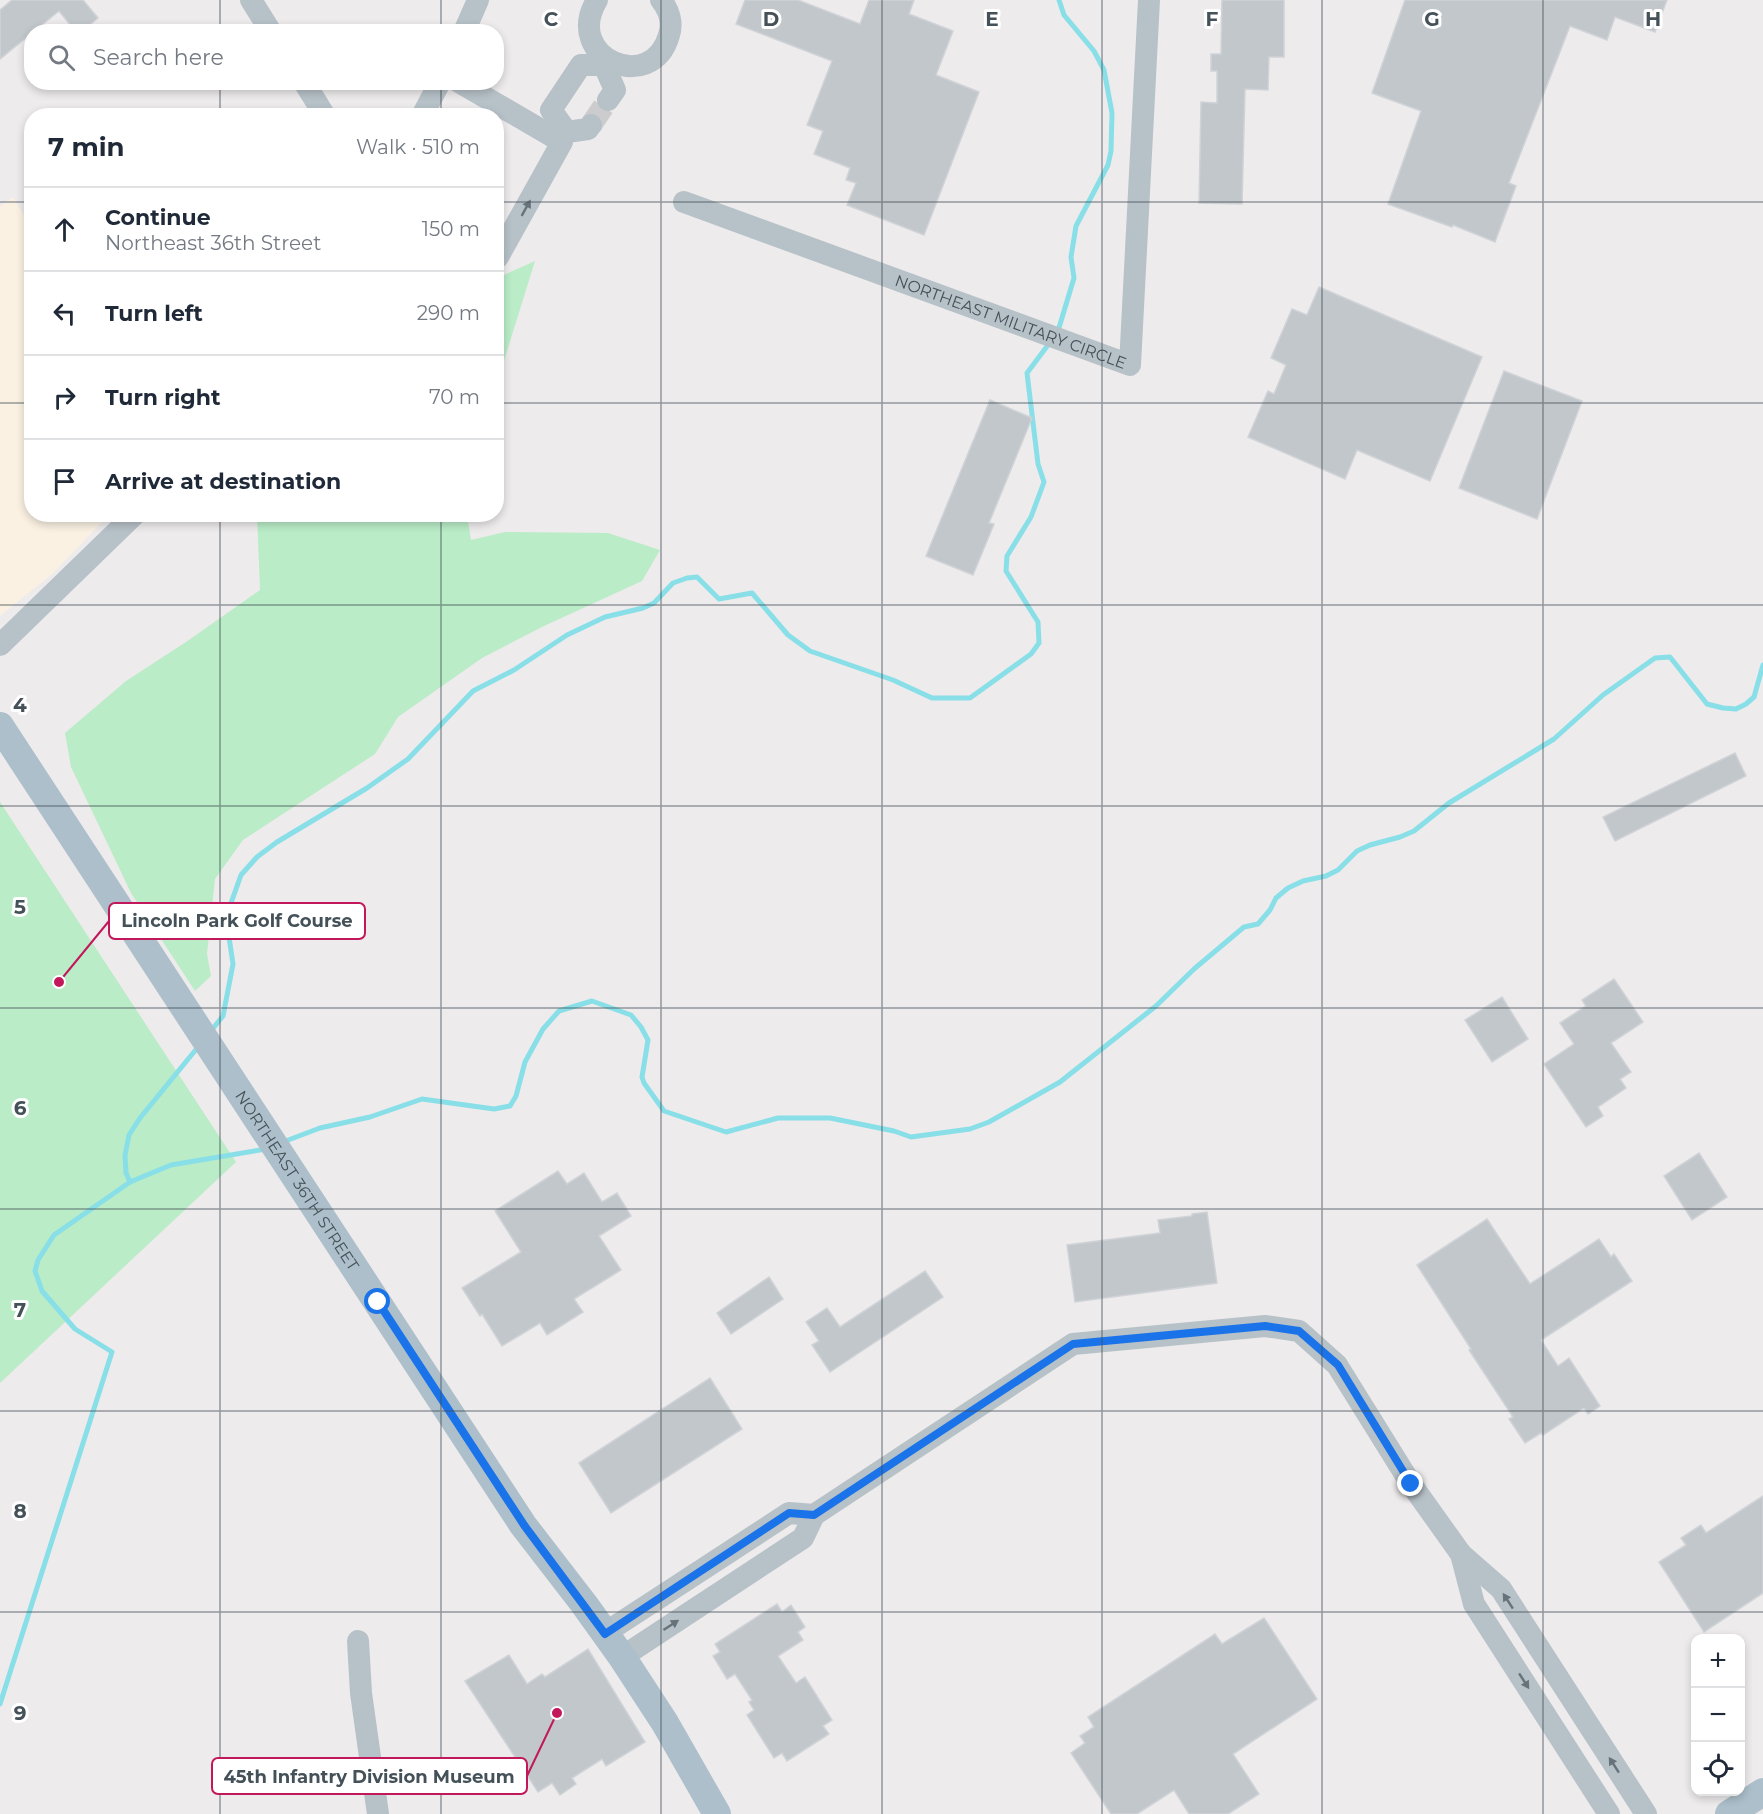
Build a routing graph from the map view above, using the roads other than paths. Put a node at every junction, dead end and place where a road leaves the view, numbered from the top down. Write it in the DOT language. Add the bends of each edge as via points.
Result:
graph roads {
  1 [pos="251,0"];
  2 [pos="478,0"];
  3 [pos="597,0"];
  4 [pos="661,0"];
  5 [pos="1149,0"];
  6 [pos="266,24"];
  7 [pos="468,24"];
  8 [pos="606,62"];
  9 [pos="309,90"];
  10 [pos="436,90"];
  11 [pos="474,90"];
  12 [pos="608,100"];
  13 [pos="320,108"];
  14 [pos="426,108"];
  15 [pos="591,125"];
  16 [pos="565,137"];
  17 [pos="684,202"];
  18 [pos="504,246"];
  19 [pos="127,522"];
  20 [pos="0,645"];
  21 [pos="0,726"];
  22 [pos="814,1515"];
  23 [pos="1461,1554"];
  24 [pos="605,1634"];
  25 [pos="358,1641"];
  26 [pos="622,1657"];
  27 [pos="1763,1792"];
  28 [pos="378,1814"];
  29 [pos="717,1814"];
  30 [pos="1610,1814"];
  31 [pos="1646,1814"];
  32 [pos="1729,1814"];
  1 -- 6 [label="street"];
  2 -- 7 [label="street"];
  3 -- 8 [label="street" via="588,27 591,41"];
  4 -- 8 [label="street" via="670,18 670,32 658,55 635,66"];
  5 -- 17 [label="street, NORTHEAST MILITARY CIRCLE" via="1130,364"];
  8 -- 12 [label="street" via="615,90"];
  8 -- 16 [label="street" via="581,65 551,110"];
  9 -- 13 [label="street"];
  10 -- 14 [label="street"];
  11 -- 16 [label="street"];
  15 -- 16 [label="street"];
  18 -- 16 [label="street, one-way"];
  19 -- 20 [label="street"];
  21 -- 24 [label="main road, NORTHEAST 36TH STREET" via="524,1525"];
  22 -- 23 [label="street" via="1073,1344 1265,1326 1299,1331 1338,1365 1411,1484"];
  22 -- 24 [label="street" via="789,1513"];
  26 -- 22 [label="street, one-way" via="803,1538"];
  23 -- 30 [label="street, one-way" via="1474,1604"];
  31 -- 23 [label="street, one-way" via="1501,1589"];
  24 -- 26 [label="main road, NORTHEAST 36TH STREET"];
  25 -- 28 [label="street"];
  26 -- 29 [label="main road, NORTHEAST 36TH STREET"];
  27 -- 32 [label="main road"];
}
